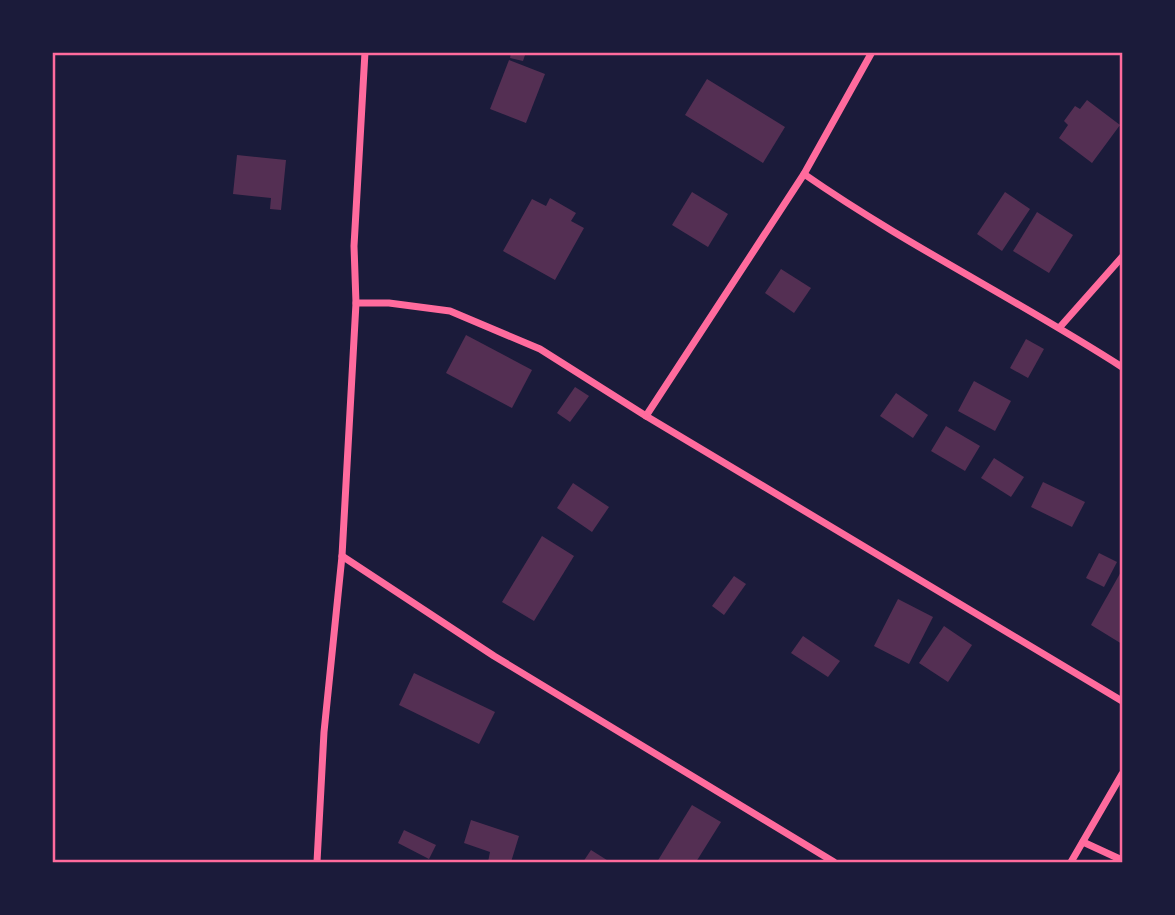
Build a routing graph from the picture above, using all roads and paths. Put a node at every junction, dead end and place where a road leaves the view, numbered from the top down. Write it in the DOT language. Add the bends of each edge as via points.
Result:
graph roads {
  1 [pos="365,52"];
  2 [pos="872,52"];
  3 [pos="804,174"];
  4 [pos="1122,257"];
  5 [pos="356,303"];
  6 [pos="1060,327"];
  7 [pos="1122,367"];
  8 [pos="646,416"];
  9 [pos="342,556"];
  10 [pos="1122,701"];
  11 [pos="1122,774"];
  12 [pos="1083,842"];
  13 [pos="1122,860"];
  14 [pos="317,863"];
  15 [pos="834,863"];
  16 [pos="1070,863"];
  1 -- 5 [label="street" via="354,246"];
  2 -- 3 [label="street"];
  3 -- 6 [label="street" via="870,218"];
  3 -- 8 [label="street"];
  4 -- 6 [label="street"];
  5 -- 8 [label="street" via="450,311 540,349"];
  5 -- 9 [label="street"];
  6 -- 7 [label="street"];
  8 -- 10 [label="street"];
  9 -- 14 [label="street" via="324,732"];
  9 -- 15 [label="street" via="494,656"];
  11 -- 12 [label="street"];
  12 -- 13 [label="street"];
  12 -- 16 [label="street"];
}
